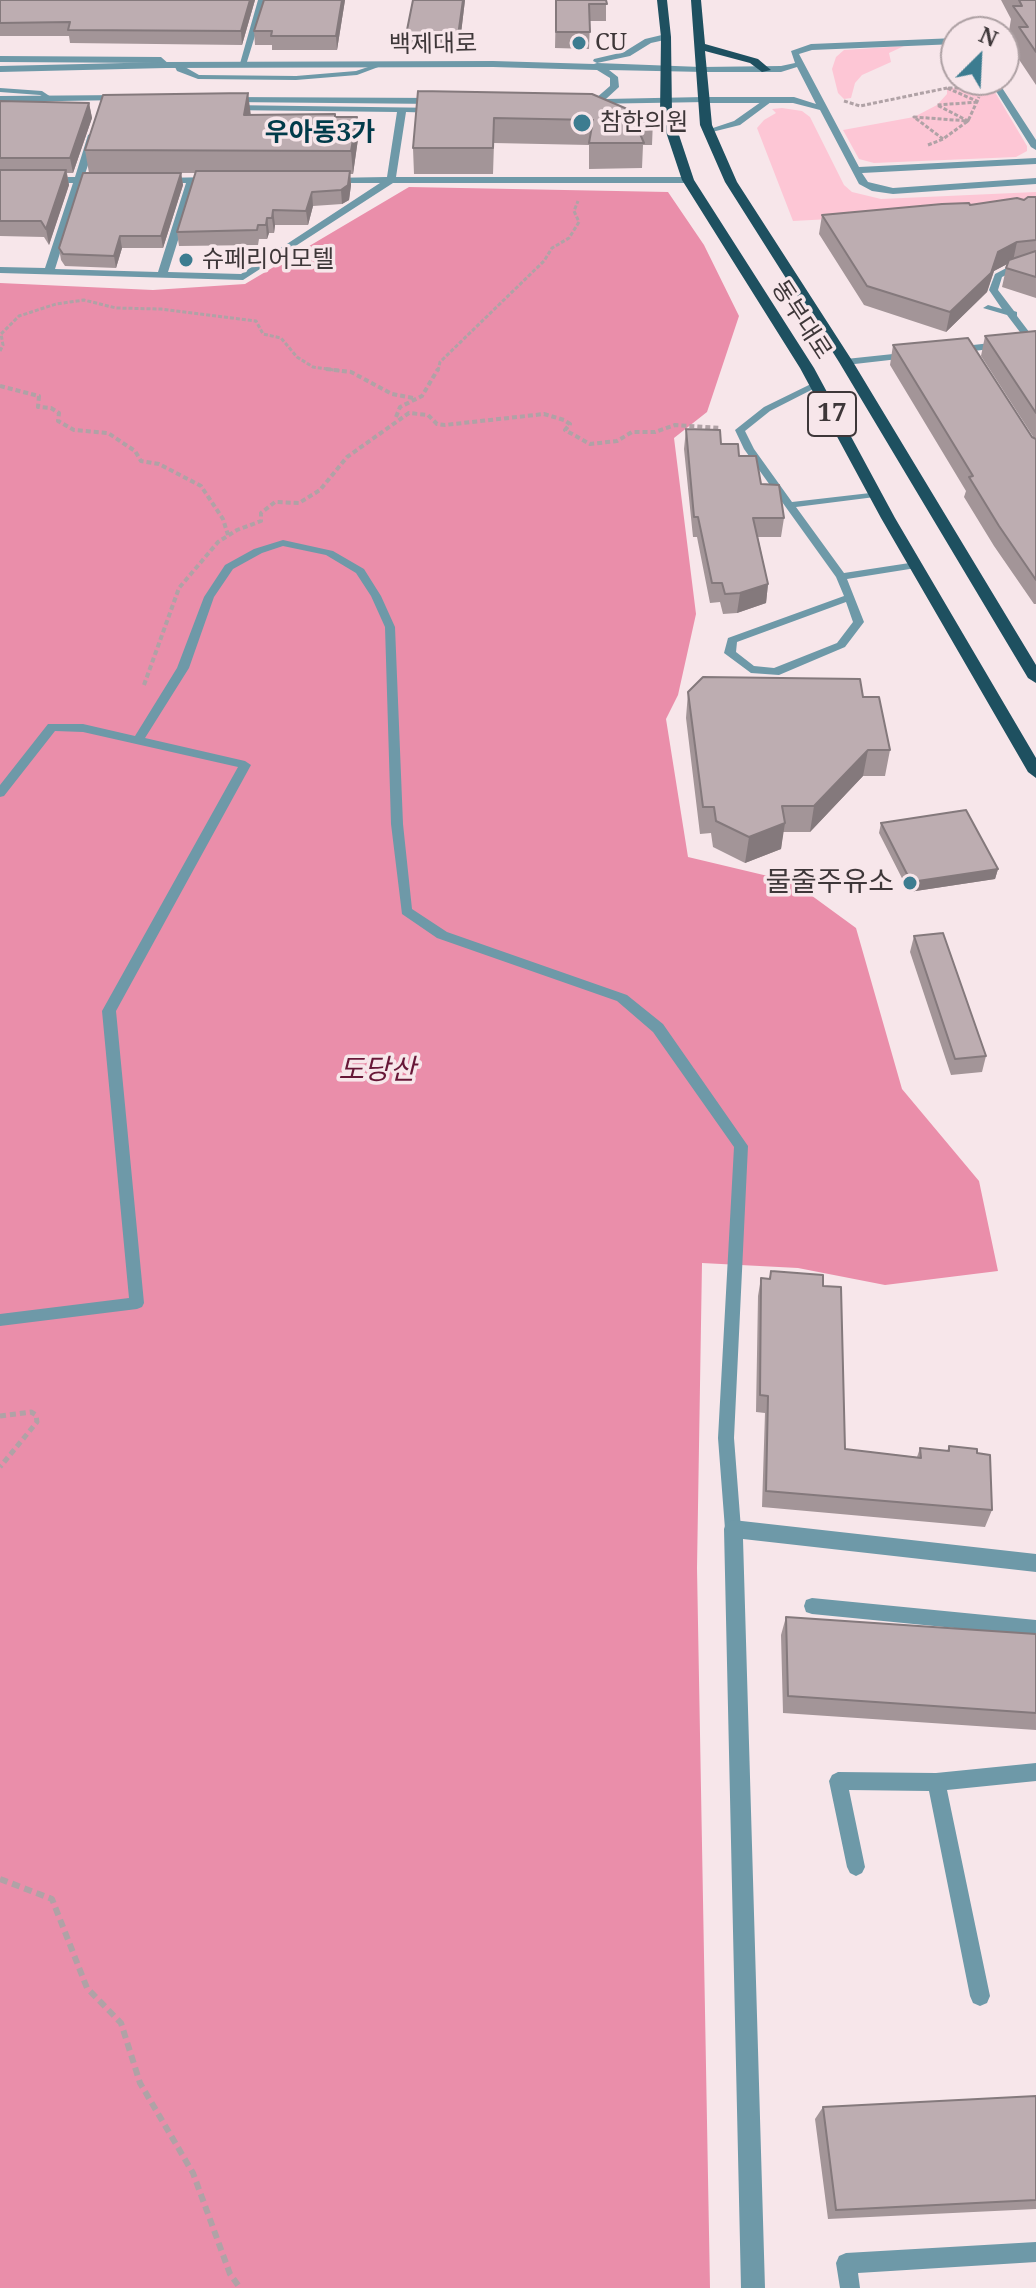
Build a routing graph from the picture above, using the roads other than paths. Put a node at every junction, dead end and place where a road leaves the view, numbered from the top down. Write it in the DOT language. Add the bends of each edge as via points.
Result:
graph roads {
  1 [pos="262,0"];
  2 [pos="662,0"];
  3 [pos="696,0"];
  4 [pos="940,35"];
  5 [pos="666,37"];
  6 [pos="940,42"];
  7 [pos="700,46"];
  8 [pos="811,47"];
  9 [pos="0,59"];
  10 [pos="800,64"];
  11 [pos="166,65"];
  12 [pos="178,65"];
  13 [pos="242,65"];
  14 [pos="377,66"];
  15 [pos="592,66"];
  16 [pos="0,69"];
  17 [pos="666,69"];
  18 [pos="701,70"];
  19 [pos="766,70"];
  20 [pos="0,90"];
  21 [pos="1003,96"];
  22 [pos="1016,96"];
  23 [pos="135,98"];
  24 [pos="0,99"];
  25 [pos="50,99"];
  26 [pos="242,99"];
  27 [pos="771,99"];
  28 [pos="704,100"];
  29 [pos="666,101"];
  30 [pos="597,102"];
  31 [pos="273,108"];
  32 [pos="821,108"];
  33 [pos="402,109"];
  34 [pos="0,110"];
  35 [pos="14,111"];
  36 [pos="96,125"];
  37 [pos="1036,127"];
  38 [pos="670,128"];
  39 [pos="708,131"];
  40 [pos="1036,147"];
  41 [pos="1036,161"];
  42 [pos="856,170"];
  43 [pos="31,180"];
  44 [pos="77,180"];
  45 [pos="120,180"];
  46 [pos="149,180"];
  47 [pos="192,180"];
  48 [pos="221,180"];
  49 [pos="321,180"];
  50 [pos="391,180"];
  51 [pos="688,180"];
  52 [pos="1036,181"];
  53 [pos="1036,265"];
  54 [pos="0,270"];
  55 [pos="49,271"];
  56 [pos="162,274"];
  57 [pos="988,308"];
  58 [pos="1014,315"];
  59 [pos="1034,342"];
  60 [pos="967,349"];
  61 [pos="937,352"];
  62 [pos="922,354"];
  63 [pos="846,362"];
  64 [pos="976,362"];
  65 [pos="816,385"];
  66 [pos="875,494"];
  67 [pos="789,505"];
  68 [pos="916,565"];
  69 [pos="841,577"];
  70 [pos="850,597"];
  71 [pos="1031,660"];
  72 [pos="1036,678"];
  73 [pos="138,740"];
  74 [pos="1036,772"];
  75 [pos="0,793"];
  76 [pos="0,1320"];
  77 [pos="733,1529"];
  78 [pos="1036,1563"];
  79 [pos="812,1606"];
  80 [pos="1036,1628"];
  81 [pos="1036,1772"];
  82 [pos="936,1782"];
  83 [pos="856,1867"];
  84 [pos="980,1996"];
  85 [pos="1036,2252"];
  86 [pos="753,2288"];
  87 [pos="850,2288"];
  1 -- 13 [label="street"];
  2 -- 5 [label="main road, 동부대로 / 17"];
  3 -- 7 [label="main road, 동부대로 / 17"];
  4 -- 8 [label="street" via="838,38"];
  5 -- 15 [label="street"];
  5 -- 17 [label="main road, 동부대로 / 17"];
  6 -- 8 [label="street"];
  7 -- 18 [label="main road, 동부대로 / 17"];
  7 -- 19 [label="main road" via="754,61"];
  8 -- 10 [label="street" via="794,53"];
  9 -- 11 [label="street, 백제대로" via="161,60"];
  10 -- 19 [label="street, 백제대로"];
  10 -- 32 [label="street"];
  11 -- 12 [label="street, 백제대로"];
  11 -- 16 [label="street, 백제대로"];
  12 -- 13 [label="street, 백제대로"];
  12 -- 14 [label="lane" via="198,77 282,78 357,73"];
  13 -- 14 [label="street, 백제대로"];
  14 -- 15 [label="street, 백제대로"];
  15 -- 17 [label="street, 백제대로"];
  15 -- 30 [label="street" via="614,77 615,87"];
  17 -- 18 [label="street, 백제대로"];
  17 -- 29 [label="main road, 동부대로 / 17"];
  18 -- 19 [label="street, 백제대로"];
  18 -- 28 [label="main road, 동부대로 / 17"];
  20 -- 25 [label="lane" via="42,93"];
  21 -- 40 [label="street"];
  22 -- 37 [label="street"];
  23 -- 25 [label="street"];
  24 -- 25 [label="street"];
  26 -- 31 [label="street"];
  26 -- 31 [label="street, 백제대로" via="220,104"];
  26 -- 33 [label="street, 백제대로" via="447,106"];
  27 -- 28 [label="street"];
  27 -- 32 [label="street"];
  27 -- 39 [label="lane" via="737,123"];
  28 -- 29 [label="street"];
  28 -- 39 [label="main road, 동부대로 / 17"];
  29 -- 30 [label="street"];
  29 -- 38 [label="main road, 동부대로 / 17"];
  30 -- 38 [label="street" via="583,106"];
  31 -- 33 [label="street"];
  32 -- 42 [label="street"];
  33 -- 50 [label="street"];
  34 -- 35 [label="street"];
  36 -- 44 [label="street"];
  38 -- 51 [label="main road, 동부대로 / 17"];
  39 -- 63 [label="main road, 동부대로 / 17" via="731,182"];
  41 -- 42 [label="street"];
  42 -- 52 [label="street" via="864,184 893,191"];
  43 -- 44 [label="street"];
  44 -- 45 [label="street"];
  44 -- 55 [label="street"];
  46 -- 47 [label="street"];
  47 -- 48 [label="street"];
  47 -- 56 [label="street"];
  49 -- 50 [label="street"];
  50 -- 51 [label="street"];
  50 -- 56 [label="street" via="243,277"];
  51 -- 65 [label="main road, 동부대로 / 17"];
  53 -- 58 [label="lane" via="1017,266 998,276 993,290"];
  54 -- 55 [label="street"];
  55 -- 56 [label="street"];
  57 -- 58 [label="lane"];
  58 -- 59 [label="lane"];
  59 -- 60 [label="street"];
  60 -- 61 [label="street"];
  60 -- 64 [label="street"];
  62 -- 63 [label="street"];
  63 -- 71 [label="main road, 동부대로 / 17"];
  65 -- 66 [label="main road, 동부대로 / 17"];
  65 -- 67 [label="lane" via="767,409 740,430"];
  66 -- 67 [label="lane"];
  66 -- 68 [label="main road, 동부대로 / 17"];
  67 -- 69 [label="lane"];
  68 -- 69 [label="lane"];
  68 -- 74 [label="main road, 동부대로 / 17"];
  69 -- 70 [label="lane"];
  70 -- 70 [label="lane" via="859,622 841,645 775,672 751,669 730,653 732,640"];
  71 -- 72 [label="main road, 동부대로 / 17"];
  73 -- 75 [label="lane" via="52,727"];
  73 -- 76 [label="lane" via="245,765 109,1011 137,1303"];
  73 -- 77 [label="lane" via="183,668 209,597 229,567 283,543 329,553 360,571 390,627 397,824 406,911 442,935 622,998 658,1028 741,1146 726,1438"];
  77 -- 78 [label="street"];
  77 -- 86 [label="street"];
  79 -- 80 [label="lane"];
  81 -- 82 [label="lane"];
  82 -- 83 [label="lane" via="838,1781"];
  82 -- 84 [label="lane"];
  85 -- 87 [label="lane" via="846,2263"];
}
